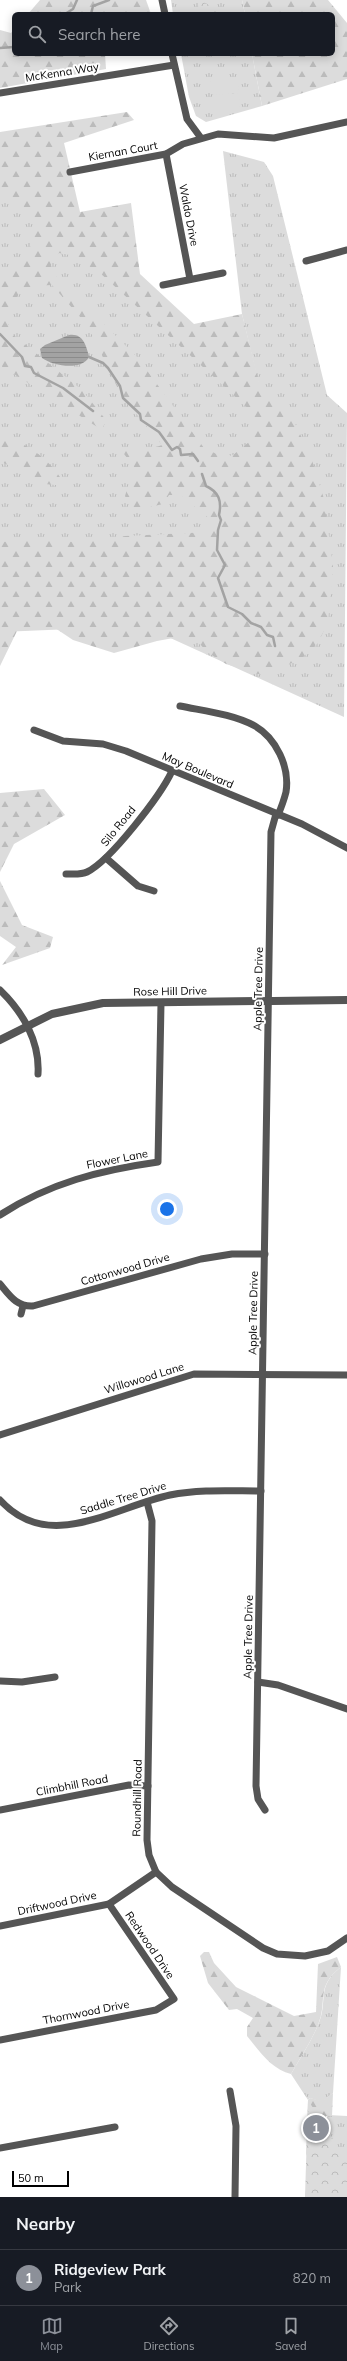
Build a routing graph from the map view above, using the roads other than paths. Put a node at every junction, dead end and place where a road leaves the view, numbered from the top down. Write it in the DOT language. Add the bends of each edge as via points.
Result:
graph roads {
  1 [pos="162,0"];
  2 [pos="165,12"];
  3 [pos="172,56"];
  4 [pos="174,65"];
  5 [pos="0,93"];
  6 [pos="347,122"];
  7 [pos="200,138"];
  8 [pos="166,154"];
  9 [pos="70,172"];
  10 [pos="347,250"];
  11 [pos="306,261"];
  12 [pos="223,273"];
  13 [pos="190,279"];
  14 [pos="163,285"];
  15 [pos="180,706"];
  16 [pos="34,730"];
  17 [pos="172,771"];
  18 [pos="277,815"];
  19 [pos="347,848"];
  20 [pos="106,858"];
  21 [pos="66,874"];
  22 [pos="154,891"];
  23 [pos="0,990"];
  24 [pos="347,1000"];
  25 [pos="268,1001"];
  26 [pos="161,1003"];
  27 [pos="27,1025"];
  28 [pos="0,1040"];
  29 [pos="38,1074"];
  30 [pos="0,1215"];
  31 [pos="265,1254"];
  32 [pos="0,1284"];
  33 [pos="23,1306"];
  34 [pos="21,1314"];
  35 [pos="263,1373"];
  36 [pos="347,1375"];
  37 [pos="0,1435"];
  38 [pos="261,1491"];
  39 [pos="0,1500"];
  40 [pos="147,1502"];
  41 [pos="55,1676"];
  42 [pos="0,1681"];
  43 [pos="258,1682"];
  44 [pos="347,1708"];
  45 [pos="148,1786"];
  46 [pos="0,1810"];
  47 [pos="265,1810"];
  48 [pos="156,1872"];
  49 [pos="109,1904"];
  50 [pos="0,1926"];
  51 [pos="347,1938"];
  52 [pos="174,1999"];
  53 [pos="0,2040"];
  54 [pos="230,2091"];
  55 [pos="115,2127"];
  56 [pos="0,2148"];
  57 [pos="235,2197"];
  1 -- 2 [label="street"];
  3 -- 4 [label="street"];
  4 -- 5 [label="street, McKenna Way"];
  4 -- 7 [label="street" via="187,119"];
  6 -- 7 [label="street, Kiernan Court" via="274,138 232,134"];
  7 -- 8 [label="street, Kiernan Court"];
  8 -- 9 [label="street, Kiernan Court"];
  8 -- 13 [label="street, Waldo Drive"];
  10 -- 11 [label="street"];
  12 -- 13 [label="street"];
  13 -- 14 [label="street"];
  15 -- 18 [label="street, Apple Tree Drive" via="236,718 255,726 270,738 279,751 284,769 286,791"];
  16 -- 17 [label="street, May Boulevard" via="63,741 114,747"];
  17 -- 18 [label="street, May Boulevard"];
  17 -- 20 [label="street, Silo Road" via="163,788"];
  18 -- 19 [label="street, May Boulevard" via="308,827"];
  18 -- 25 [label="street, Apple Tree Drive" via="271,832"];
  20 -- 21 [label="street, Silo Road" via="85,873"];
  20 -- 22 [label="street" via="138,886"];
  23 -- 27 [label="street" via="14,1004"];
  24 -- 25 [label="street, Rose Hill Drive"];
  25 -- 26 [label="street, Rose Hill Drive"];
  25 -- 31 [label="street, Apple Tree Drive"];
  26 -- 27 [label="street, Rose Hill Drive" via="88,1005 52,1014"];
  26 -- 30 [label="street, Flower Lane" via="158,1162 114,1168 70,1180 42,1191"];
  27 -- 28 [label="street, Rose Hill Drive"];
  27 -- 29 [label="street" via="37,1052"];
  31 -- 33 [label="street, Cottonwood Drive" via="232,1254 201,1259 34,1306"];
  31 -- 35 [label="street, Apple Tree Drive"];
  32 -- 33 [label="street" via="12,1299"];
  33 -- 34 [label="street"];
  35 -- 36 [label="street, Willowood Lane"];
  35 -- 37 [label="street, Willowood Lane" via="210,1373 178,1378"];
  35 -- 38 [label="street, Apple Tree Drive"];
  38 -- 40 [label="street, Saddle Tree Drive" via="193,1492"];
  38 -- 43 [label="street, Apple Tree Drive"];
  39 -- 40 [label="street, Saddle Tree Drive" via="27,1520 42,1525 61,1526 82,1523"];
  40 -- 45 [label="street, Roundhill Road" via="152,1521"];
  41 -- 42 [label="street" via="22,1682"];
  43 -- 44 [label="street" via="278,1685"];
  43 -- 47 [label="street, Apple Tree Drive" via="256,1786 258,1798"];
  45 -- 46 [label="street, Climbhill Road" via="129,1785"];
  45 -- 48 [label="street, Roundhill Road" via="148,1848"];
  48 -- 49 [label="street, Driftwood Drive"];
  48 -- 51 [label="street, Roundhill Road" via="172,1887 270,1951 290,1956 305,1956 328,1951"];
  49 -- 50 [label="street, Driftwood Drive"];
  49 -- 52 [label="street, Redwood Drive"];
  52 -- 53 [label="street, Thornwood Drive" via="156,2010"];
  54 -- 57 [label="street" via="236,2126"];
  55 -- 56 [label="street"];
}
